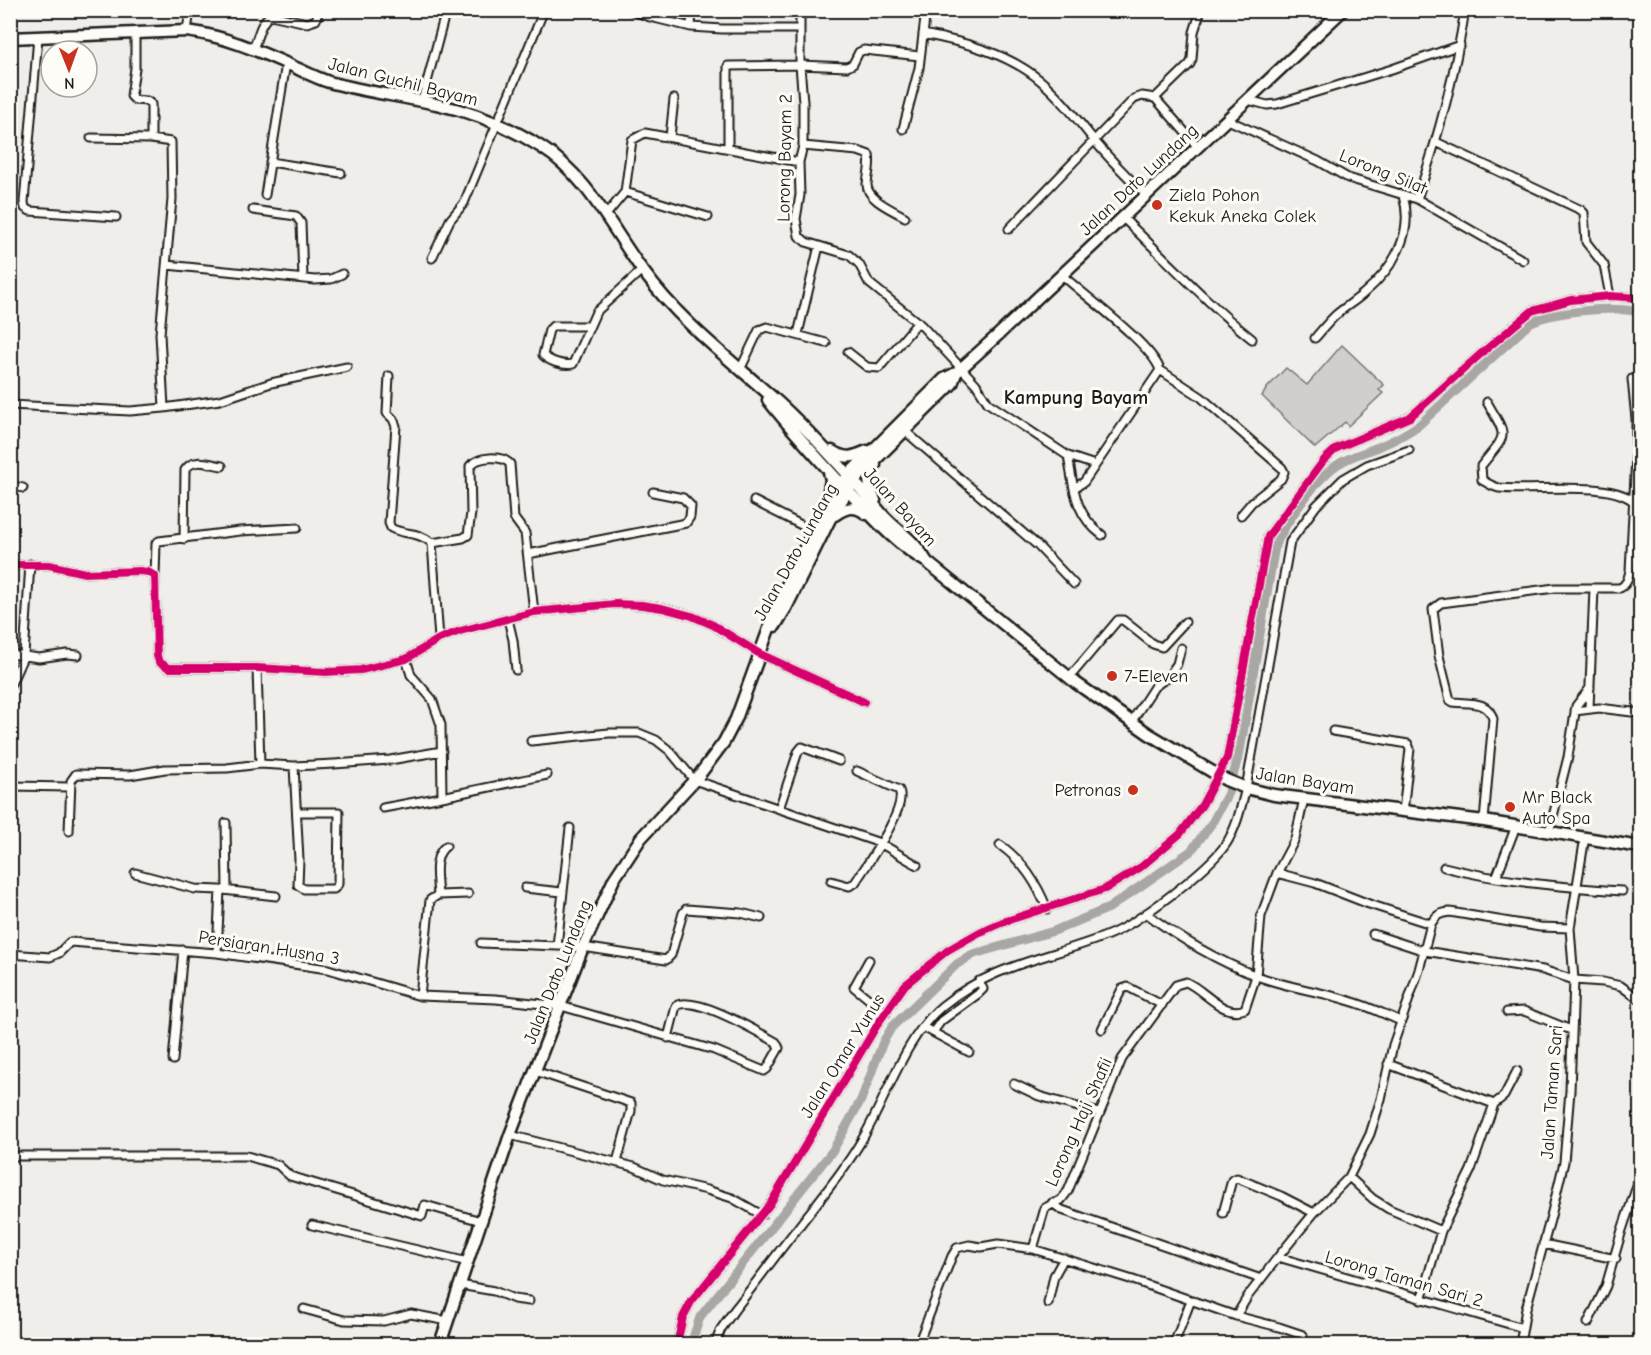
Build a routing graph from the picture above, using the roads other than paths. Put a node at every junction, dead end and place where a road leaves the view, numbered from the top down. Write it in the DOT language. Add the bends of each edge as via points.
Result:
graph roads {
  1 [pos="189,10"];
  2 [pos="320,10"];
  3 [pos="446,10"];
  4 [pos="544,10"];
  5 [pos="630,10"];
  6 [pos="692,10"];
  7 [pos="800,10"];
  8 [pos="926,10"];
  9 [pos="1201,10"];
  10 [pos="1343,10"];
  11 [pos="1464,10"];
  12 [pos="691,27"];
  13 [pos="799,29"];
  14 [pos="187,31"];
  15 [pos="135,33"];
  16 [pos="923,34"];
  17 [pos="38,37"];
  18 [pos="10,38"];
  19 [pos="1460,45"];
  20 [pos="253,49"];
  21 [pos="920,56"];
  22 [pos="286,63"];
  23 [pos="800,65"];
  24 [pos="1155,98"];
  25 [pos="674,99"];
  26 [pos="1248,100"];
  27 [pos="422,102"];
  28 [pos="1228,120"];
  29 [pos="496,124"];
  30 [pos="903,129"];
  31 [pos="670,137"];
  32 [pos="91,138"];
  33 [pos="151,139"];
  34 [pos="1094,140"];
  35 [pos="1436,142"];
  36 [pos="802,146"];
  37 [pos="1198,147"];
  38 [pos="728,148"];
  39 [pos="270,162"];
  40 [pos="799,162"];
  41 [pos="341,173"];
  42 [pos="625,192"];
  43 [pos="265,195"];
  44 [pos="1146,195"];
  45 [pos="1403,196"];
  46 [pos="1417,199"];
  47 [pos="253,210"];
  48 [pos="606,215"];
  49 [pos="116,217"];
  50 [pos="708,217"];
  51 [pos="905,217"];
  52 [pos="1122,217"];
  53 [pos="1009,230"];
  54 [pos="819,246"];
  55 [pos="432,258"];
  56 [pos="1523,260"];
  57 [pos="167,265"];
  58 [pos="642,270"];
  59 [pos="342,274"];
  60 [pos="1062,275"];
  61 [pos="303,278"];
  62 [pos="1610,296"];
  63 [pos="1641,298"];
  64 [pos="918,322"];
  65 [pos="589,327"];
  66 [pos="798,334"];
  67 [pos="1315,338"];
  68 [pos="1252,339"];
  69 [pos="826,343"];
  70 [pos="848,352"];
  71 [pos="347,367"];
  72 [pos="740,370"];
  73 [pos="1160,370"];
  74 [pos="959,371"];
  75 [pos="389,376"];
  76 [pos="1632,379"];
  77 [pos="755,383"];
  78 [pos="1487,402"];
  79 [pos="10,405"];
  80 [pos="164,408"];
  81 [pos="905,431"];
  82 [pos="819,443"];
  83 [pos="1409,450"];
  84 [pos="876,452"];
  85 [pos="1068,456"];
  86 [pos="1095,465"];
  87 [pos="222,466"];
  88 [pos="829,472"];
  89 [pos="848,482"];
  90 [pos="10,485"];
  91 [pos="23,488"];
  92 [pos="1074,488"];
  93 [pos="652,492"];
  94 [pos="754,501"];
  95 [pos="1633,501"];
  96 [pos="1241,515"];
  97 [pos="826,518"];
  98 [pos="881,520"];
  99 [pos="297,528"];
  100 [pos="813,531"];
  101 [pos="1102,534"];
  102 [pos="1631,534"];
  103 [pos="1641,534"];
  104 [pos="184,539"];
  105 [pos="432,543"];
  106 [pos="528,554"];
  107 [pos="30,564"];
  108 [pos="10,565"];
  109 [pos="155,576"];
  110 [pos="1074,584"];
  111 [pos="1594,589"];
  112 [pos="534,612"];
  113 [pos="508,619"];
  114 [pos="1185,622"];
  115 [pos="440,639"];
  116 [pos="762,648"];
  117 [pos="1181,648"];
  118 [pos="10,654"];
  119 [pos="24,655"];
  120 [pos="78,655"];
  121 [pos="406,659"];
  122 [pos="257,668"];
  123 [pos="516,670"];
  124 [pos="1070,678"];
  125 [pos="10,686"];
  126 [pos="1590,688"];
  127 [pos="864,702"];
  128 [pos="1589,708"];
  129 [pos="1575,711"];
  130 [pos="1641,713"];
  131 [pos="1132,721"];
  132 [pos="10,729"];
  133 [pos="1333,731"];
  134 [pos="531,741"];
  135 [pos="442,751"];
  136 [pos="839,761"];
  137 [pos="260,764"];
  138 [pos="294,766"];
  139 [pos="10,769"];
  140 [pos="856,771"];
  141 [pos="547,775"];
  142 [pos="1222,778"];
  143 [pos="694,780"];
  144 [pos="10,786"];
  145 [pos="70,787"];
  146 [pos="1243,787"];
  147 [pos="442,797"];
  148 [pos="1304,799"];
  149 [pos="383,808"];
  150 [pos="779,809"];
  151 [pos="297,812"];
  152 [pos="1403,812"];
  153 [pos="1484,820"];
  154 [pos="226,823"];
  155 [pos="1516,826"];
  156 [pos="570,828"];
  157 [pos="69,831"];
  158 [pos="1549,832"];
  159 [pos="1585,837"];
  160 [pos="880,843"];
  161 [pos="1000,845"];
  162 [pos="446,846"];
  163 [pos="1641,847"];
  164 [pos="917,864"];
  165 [pos="1444,867"];
  166 [pos="135,873"];
  167 [pos="1277,873"];
  168 [pos="1496,878"];
  169 [pos="831,881"];
  170 [pos="525,888"];
  171 [pos="1576,888"];
  172 [pos="224,890"];
  173 [pos="1622,891"];
  174 [pos="562,892"];
  175 [pos="468,894"];
  176 [pos="438,895"];
  177 [pos="276,896"];
  178 [pos="1047,909"];
  179 [pos="1146,913"];
  180 [pos="761,918"];
  181 [pos="1431,924"];
  182 [pos="1570,928"];
  183 [pos="1373,934"];
  184 [pos="481,943"];
  185 [pos="557,946"];
  186 [pos="583,947"];
  187 [pos="183,950"];
  188 [pos="1425,951"];
  189 [pos="217,953"];
  190 [pos="10,954"];
  191 [pos="869,960"];
  192 [pos="1256,976"];
  193 [pos="1574,980"];
  194 [pos="979,981"];
  195 [pos="420,996"];
  196 [pos="1641,1000"];
  197 [pos="1162,1005"];
  198 [pos="561,1006"];
  199 [pos="1507,1012"];
  200 [pos="886,1013"];
  201 [pos="1401,1021"];
  202 [pos="924,1026"];
  203 [pos="1102,1029"];
  204 [pos="1571,1030"];
  205 [pos="933,1032"];
  206 [pos="668,1038"];
  207 [pos="969,1052"];
  208 [pos="173,1060"];
  209 [pos="1388,1064"];
  210 [pos="535,1071"];
  211 [pos="1517,1071"];
  212 [pos="1014,1084"];
  213 [pos="1494,1104"];
  214 [pos="1099,1113"];
  215 [pos="510,1135"];
  216 [pos="10,1156"];
  217 [pos="617,1162"];
  218 [pos="1349,1177"];
  219 [pos="1640,1180"];
  220 [pos="1052,1203"];
  221 [pos="1223,1213"];
  222 [pos="1314,1213"];
  223 [pos="762,1215"];
  224 [pos="481,1221"];
  225 [pos="312,1225"];
  226 [pos="1441,1231"];
  227 [pos="1543,1244"];
  228 [pos="1033,1248"];
  229 [pos="1278,1257"];
  230 [pos="1064,1258"];
  231 [pos="1616,1259"];
  232 [pos="468,1262"];
  233 [pos="1261,1279"];
  234 [pos="460,1285"];
  235 [pos="529,1300"];
  236 [pos="1191,1300"];
  237 [pos="1421,1300"];
  238 [pos="1048,1303"];
  239 [pos="304,1309"];
  240 [pos="1236,1316"];
  241 [pos="448,1321"];
  242 [pos="1588,1323"];
  243 [pos="1523,1328"];
  244 [pos="1303,1335"];
  245 [pos="440,1344"];
  246 [pos="677,1344"];
  247 [pos="715,1344"];
  248 [pos="918,1344"];
  249 [pos="1174,1344"];
  250 [pos="1520,1344"];
  1 -- 14 [label="street"];
  2 -- 20 [label="street" via="316,20 307,23 267,16"];
  3 -- 27 [label="street"];
  4 -- 29 [label="street"];
  5 -- 12 [label="street"];
  6 -- 12 [label="street"];
  7 -- 13 [label="street, Lorong Bayam 2"];
  8 -- 16 [label="street"];
  9 -- 24 [label="street" via="1190,64"];
  10 -- 26 [label="main road, Jalan Dato Lundang"];
  11 -- 19 [label="street"];
  12 -- 13 [label="street"];
  13 -- 23 [label="street, Lorong Bayam 2"];
  14 -- 15 [label="main road, Jalan Guchil Bayam"];
  14 -- 20 [label="main road, Jalan Guchil Bayam" via="221,37"];
  15 -- 17 [label="main road, Jalan Guchil Bayam"];
  15 -- 33 [label="street" via="131,96 151,104"];
  16 -- 21 [label="street"];
  16 -- 34 [label="street" via="964,42 1022,67 1067,106"];
  17 -- 18 [label="main road, Jalan Guchil Bayam"];
  17 -- 49 [label="street" via="25,208"];
  19 -- 26 [label="street" via="1277,104"];
  19 -- 35 [label="street"];
  20 -- 22 [label="main road, Jalan Guchil Bayam"];
  21 -- 23 [label="street" via="861,50 849,67"];
  21 -- 30 [label="street"];
  22 -- 27 [label="main road, Jalan Guchil Bayam" via="327,81"];
  22 -- 39 [label="street"];
  23 -- 36 [label="street, Lorong Bayam 2"];
  23 -- 38 [label="street" via="728,66"];
  24 -- 34 [label="street" via="1134,99"];
  24 -- 37 [label="street"];
  25 -- 31 [label="street"];
  26 -- 28 [label="main road, Jalan Dato Lundang"];
  27 -- 29 [label="main road, Jalan Guchil Bayam"];
  28 -- 37 [label="main road, Jalan Dato Lundang"];
  28 -- 45 [label="street, Lorong Silat" via="1348,178"];
  29 -- 48 [label="main road, Jalan Guchil Bayam" via="559,159"];
  29 -- 55 [label="street" via="464,202 450,220"];
  31 -- 38 [label="street"];
  31 -- 42 [label="street" via="645,134 632,140"];
  32 -- 33 [label="street"];
  33 -- 57 [label="street" via="171,142"];
  34 -- 44 [label="street"];
  34 -- 53 [label="street"];
  35 -- 46 [label="street"];
  35 -- 62 [label="street" via="1581,210 1586,242 1604,265"];
  36 -- 40 [label="street, Lorong Bayam 2"];
  36 -- 51 [label="street" via="868,155 867,187 871,195"];
  37 -- 44 [label="main road, Jalan Dato Lundang"];
  38 -- 40 [label="street"];
  39 -- 41 [label="street"];
  39 -- 43 [label="street"];
  40 -- 54 [label="street, Lorong Bayam 2" via="799,236"];
  42 -- 48 [label="street"];
  42 -- 50 [label="street"];
  44 -- 52 [label="main road, Jalan Dato Lundang"];
  45 -- 46 [label="street, Lorong Silat"];
  45 -- 67 [label="street" via="1408,223 1389,266"];
  46 -- 56 [label="street, Lorong Silat"];
  47 -- 61 [label="street" via="299,219"];
  48 -- 58 [label="main road, Jalan Guchil Bayam"];
  52 -- 60 [label="main road, Jalan Dato Lundang"];
  52 -- 68 [label="street"];
  54 -- 64 [label="street, Lorong Bayam 2" via="849,255 869,283"];
  54 -- 66 [label="street"];
  57 -- 61 [label="street"];
  57 -- 80 [label="street" via="160,334"];
  58 -- 65 [label="street" via="596,312"];
  58 -- 72 [label="main road, Jalan Guchil Bayam" via="683,317"];
  59 -- 61 [label="street" via="331,279"];
  60 -- 73 [label="street" via="1135,339"];
  60 -- 74 [label="main road, Jalan Dato Lundang"];
  62 -- 63 [label="street, Jalan Omar Yunus"];
  62 -- 142 [label="street, Jalan Omar Yunus" via="1564,301 1532,311 1410,417 1338,448 1324,460 1268,536"];
  64 -- 70 [label="street" via="879,368 867,367"];
  64 -- 74 [label="street, Lorong Bayam 2"];
  65 -- 65 [label="street" via="573,364 555,362 543,355 553,326"];
  66 -- 69 [label="street"];
  66 -- 72 [label="street" via="767,327 759,330"];
  71 -- 80 [label="street" via="271,383 220,400"];
  72 -- 77 [label="main road, Jalan Guchil Bayam"];
  73 -- 86 [label="street"];
  73 -- 96 [label="street" via="1201,397 1282,468 1281,479"];
  74 -- 81 [label="main road, Jalan Dato Lundang" via="952,384"];
  74 -- 84 [label="main road, Jalan Dato Lundang" via="944,379"];
  74 -- 85 [label="street, Lorong Bayam 2" via="976,384 988,403"];
  75 -- 105 [label="street" via="387,413 396,426 389,523 397,531 423,535"];
  76 -- 95 [label="street" via="1636,419"];
  77 -- 82 [label="main road, Jalan Guchil Bayam"];
  77 -- 88 [label="main road, Jalan Guchil Bayam"];
  78 -- 95 [label="street" via="1503,433 1502,440 1481,466 1482,480 1496,488 1621,493"];
  79 -- 80 [label="street" via="130,411"];
  81 -- 84 [label="main road, Jalan Dato Lundang"];
  81 -- 110 [label="street" via="1037,545"];
  82 -- 84 [label="main road" via="849,458"];
  82 -- 89 [label="main road, Jalan Guchil Bayam"];
  83 -- 146 [label="street" via="1367,465 1343,479 1316,506 1290,542"];
  84 -- 89 [label="main road, Jalan Dato Lundang"];
  84 -- 98 [label="main road" via="868,480"];
  85 -- 86 [label="street, Lorong Bayam 2"];
  85 -- 92 [label="street"];
  86 -- 92 [label="street" via="1084,482"];
  87 -- 104 [label="street" via="188,464"];
  88 -- 89 [label="main road, Jalan Guchil Bayam"];
  88 -- 97 [label="main road"];
  89 -- 97 [label="main road, Jalan Dato Lundang"];
  89 -- 98 [label="main road, Jalan Bayam"];
  90 -- 91 [label="street"];
  92 -- 101 [label="street" via="1085,519"];
  93 -- 106 [label="street" via="683,498 691,506 686,524"];
  94 -- 100 [label="street"];
  95 -- 102 [label="street"];
  97 -- 98 [label="main road" via="852,507"];
  97 -- 100 [label="main road, Jalan Dato Lundang"];
  97 -- 116 [label="main road, Jalan Dato Lundang" via="786,608"];
  98 -- 124 [label="main road, Jalan Bayam" via="918,547 927,562"];
  99 -- 104 [label="street"];
  100 -- 116 [label="main road, Jalan Dato Lundang"];
  102 -- 103 [label="street"];
  102 -- 111 [label="street" via="1628,581 1620,588"];
  104 -- 109 [label="street" via="156,543"];
  105 -- 106 [label="street" via="468,535 473,461 503,458 510,464 514,518 525,533"];
  105 -- 115 [label="street"];
  106 -- 112 [label="street"];
  107 -- 108 [label="street"];
  107 -- 109 [label="street" via="85,573 140,571"];
  107 -- 119 [label="street"];
  109 -- 122 [label="street" via="159,662 183,669"];
  111 -- 126 [label="street"];
  111 -- 153 [label="street" via="1555,588 1441,603 1433,609 1450,700 1485,706 1493,719"];
  112 -- 113 [label="street"];
  112 -- 116 [label="street" via="615,604 662,608 692,616"];
  113 -- 115 [label="street"];
  113 -- 123 [label="street"];
  114 -- 124 [label="street" via="1162,647 1118,620"];
  115 -- 121 [label="street"];
  116 -- 127 [label="street"];
  116 -- 143 [label="main road, Jalan Dato Lundang" via="736,719 724,742"];
  117 -- 131 [label="street" via="1177,664 1154,687"];
  118 -- 119 [label="street"];
  119 -- 120 [label="street"];
  119 -- 125 [label="street"];
  121 -- 122 [label="street" via="361,670"];
  121 -- 135 [label="street" via="411,675 432,699 441,725"];
  122 -- 137 [label="street"];
  124 -- 131 [label="main road, Jalan Bayam"];
  126 -- 128 [label="street"];
  126 -- 129 [label="street"];
  128 -- 129 [label="street"];
  128 -- 130 [label="street"];
  129 -- 158 [label="street"];
  131 -- 142 [label="main road, Jalan Bayam"];
  132 -- 139 [label="street"];
  133 -- 152 [label="street" via="1408,744"];
  134 -- 143 [label="street" via="639,733 670,751"];
  135 -- 138 [label="street" via="390,760"];
  135 -- 147 [label="street"];
  136 -- 150 [label="street" via="802,747"];
  137 -- 138 [label="street"];
  137 -- 145 [label="street" via="165,769 130,775 80,773 71,778"];
  138 -- 151 [label="street"];
  140 -- 160 [label="street" via="899,790 902,795 894,820"];
  141 -- 147 [label="street"];
  142 -- 146 [label="main road, Jalan Bayam"];
  142 -- 178 [label="street, Jalan Omar Yunus" via="1180,834 1141,867 1105,889"];
  143 -- 150 [label="street"];
  143 -- 186 [label="main road, Jalan Dato Lundang" via="626,859"];
  144 -- 145 [label="street"];
  145 -- 157 [label="street"];
  146 -- 148 [label="main road, Jalan Bayam"];
  146 -- 179 [label="street" via="1239,816 1226,844 1202,869"];
  147 -- 149 [label="street"];
  148 -- 152 [label="main road, Jalan Bayam"];
  148 -- 167 [label="street, Lorong Haji Shafii" via="1295,839"];
  150 -- 160 [label="street"];
  151 -- 151 [label="street" via="298,885 304,890 334,889 338,884 339,812"];
  152 -- 153 [label="main road, Jalan Bayam"];
  153 -- 155 [label="main road, Jalan Bayam"];
  154 -- 172 [label="street"];
  155 -- 158 [label="main road, Jalan Bayam"];
  155 -- 168 [label="street"];
  156 -- 174 [label="street"];
  158 -- 159 [label="main road, Jalan Bayam"];
  159 -- 163 [label="main road, Jalan Bayam"];
  159 -- 171 [label="street, Jalan Taman Sari"];
  160 -- 164 [label="street"];
  160 -- 169 [label="street" via="853,884"];
  161 -- 178 [label="street" via="1034,881"];
  162 -- 176 [label="street" via="437,860"];
  165 -- 168 [label="street"];
  166 -- 172 [label="street" via="195,889"];
  167 -- 181 [label="street"];
  167 -- 192 [label="street, Lorong Haji Shafii" via="1261,916"];
  168 -- 171 [label="street"];
  170 -- 174 [label="street"];
  171 -- 173 [label="street"];
  171 -- 182 [label="street, Jalan Taman Sari"];
  172 -- 177 [label="street"];
  172 -- 189 [label="street"];
  174 -- 185 [label="street"];
  175 -- 176 [label="street"];
  176 -- 195 [label="street" via="430,900"];
  178 -- 200 [label="street, Jalan Omar Yunus" via="978,933 948,951 905,985"];
  179 -- 192 [label="street" via="1162,926"];
  179 -- 194 [label="street" via="1110,935 1017,964"];
  180 -- 186 [label="street" via="686,909 666,960"];
  181 -- 182 [label="street" via="1440,913 1450,912"];
  181 -- 188 [label="street"];
  182 -- 193 [label="street, Jalan Taman Sari"];
  183 -- 188 [label="street"];
  184 -- 185 [label="street"];
  185 -- 186 [label="street"];
  186 -- 198 [label="main road, Jalan Dato Lundang"];
  187 -- 189 [label="street, Persiaran Husna 3"];
  187 -- 190 [label="street, Persiaran Husna 3" via="70,942 50,957"];
  187 -- 208 [label="street"];
  188 -- 193 [label="street" via="1543,970"];
  188 -- 201 [label="street"];
  189 -- 195 [label="street, Persiaran Husna 3" via="328,969"];
  191 -- 200 [label="street" via="854,987"];
  192 -- 197 [label="street, Lorong Haji Shafii" via="1248,1003 1239,1011 1226,1009 1186,982 1176,986"];
  192 -- 201 [label="street" via="1351,1001"];
  193 -- 196 [label="street" via="1621,986"];
  193 -- 204 [label="street, Jalan Taman Sari"];
  194 -- 202 [label="street" via="941,1007"];
  194 -- 205 [label="street" via="983,989 941,1021"];
  195 -- 198 [label="street, Persiaran Husna 3"];
  197 -- 203 [label="street" via="1128,987 1122,989"];
  197 -- 214 [label="street, Lorong Haji Shafii" via="1122,1059"];
  198 -- 206 [label="street, Persiaran Husna 3"];
  198 -- 210 [label="main road, Jalan Dato Lundang"];
  199 -- 204 [label="street" via="1524,1011"];
  200 -- 223 [label="street, Jalan Omar Yunus"];
  201 -- 209 [label="street"];
  202 -- 205 [label="street"];
  202 -- 247 [label="street" via="896,1071 864,1137 735,1309"];
  204 -- 227 [label="street, Jalan Taman Sari" via="1564,1162"];
  205 -- 207 [label="street"];
  206 -- 206 [label="street, Persiaran Husna 3" via="714,1050 764,1071 778,1051 776,1042 732,1018 682,1003 676,1006"];
  209 -- 213 [label="street"];
  209 -- 218 [label="street" via="1370,1134"];
  210 -- 215 [label="main road, Jalan Dato Lundang"];
  210 -- 217 [label="street" via="631,1104"];
  211 -- 213 [label="street" via="1504,1096"];
  212 -- 214 [label="street" via="1039,1096"];
  213 -- 226 [label="street" via="1470,1170"];
  214 -- 220 [label="street, Lorong Haji Shafii" via="1068,1191"];
  215 -- 217 [label="street"];
  215 -- 224 [label="main road, Jalan Dato Lundang"];
  216 -- 224 [label="street" via="247,1156 280,1166 290,1176 422,1216 425,1205"];
  217 -- 223 [label="street" via="663,1180 732,1198"];
  218 -- 222 [label="street"];
  218 -- 226 [label="street" via="1389,1209"];
  219 -- 231 [label="street"];
  220 -- 228 [label="street, Lorong Haji Shafii" via="1045,1208"];
  220 -- 233 [label="street" via="1062,1210"];
  221 -- 222 [label="street" via="1232,1180 1237,1178"];
  222 -- 229 [label="street"];
  223 -- 246 [label="street, Jalan Omar Yunus" via="691,1302"];
  224 -- 232 [label="main road, Jalan Dato Lundang"];
  225 -- 232 [label="street"];
  226 -- 237 [label="street"];
  227 -- 231 [label="street"];
  227 -- 243 [label="street, Jalan Taman Sari"];
  228 -- 230 [label="street"];
  228 -- 248 [label="street" via="998,1244 957,1248"];
  229 -- 233 [label="street"];
  229 -- 237 [label="street, Lorong Taman Sari 2"];
  230 -- 236 [label="street"];
  230 -- 238 [label="street" via="1054,1276"];
  231 -- 242 [label="street"];
  232 -- 234 [label="main road, Jalan Dato Lundang"];
  233 -- 240 [label="street"];
  234 -- 235 [label="street"];
  234 -- 241 [label="main road, Jalan Dato Lundang"];
  236 -- 240 [label="street"];
  236 -- 249 [label="street"];
  237 -- 243 [label="street, Lorong Taman Sari 2"];
  239 -- 241 [label="street" via="344,1320 384,1321 411,1314"];
  240 -- 244 [label="street"];
  241 -- 245 [label="main road, Jalan Dato Lundang"];
  243 -- 250 [label="street, Jalan Taman Sari"];
}
